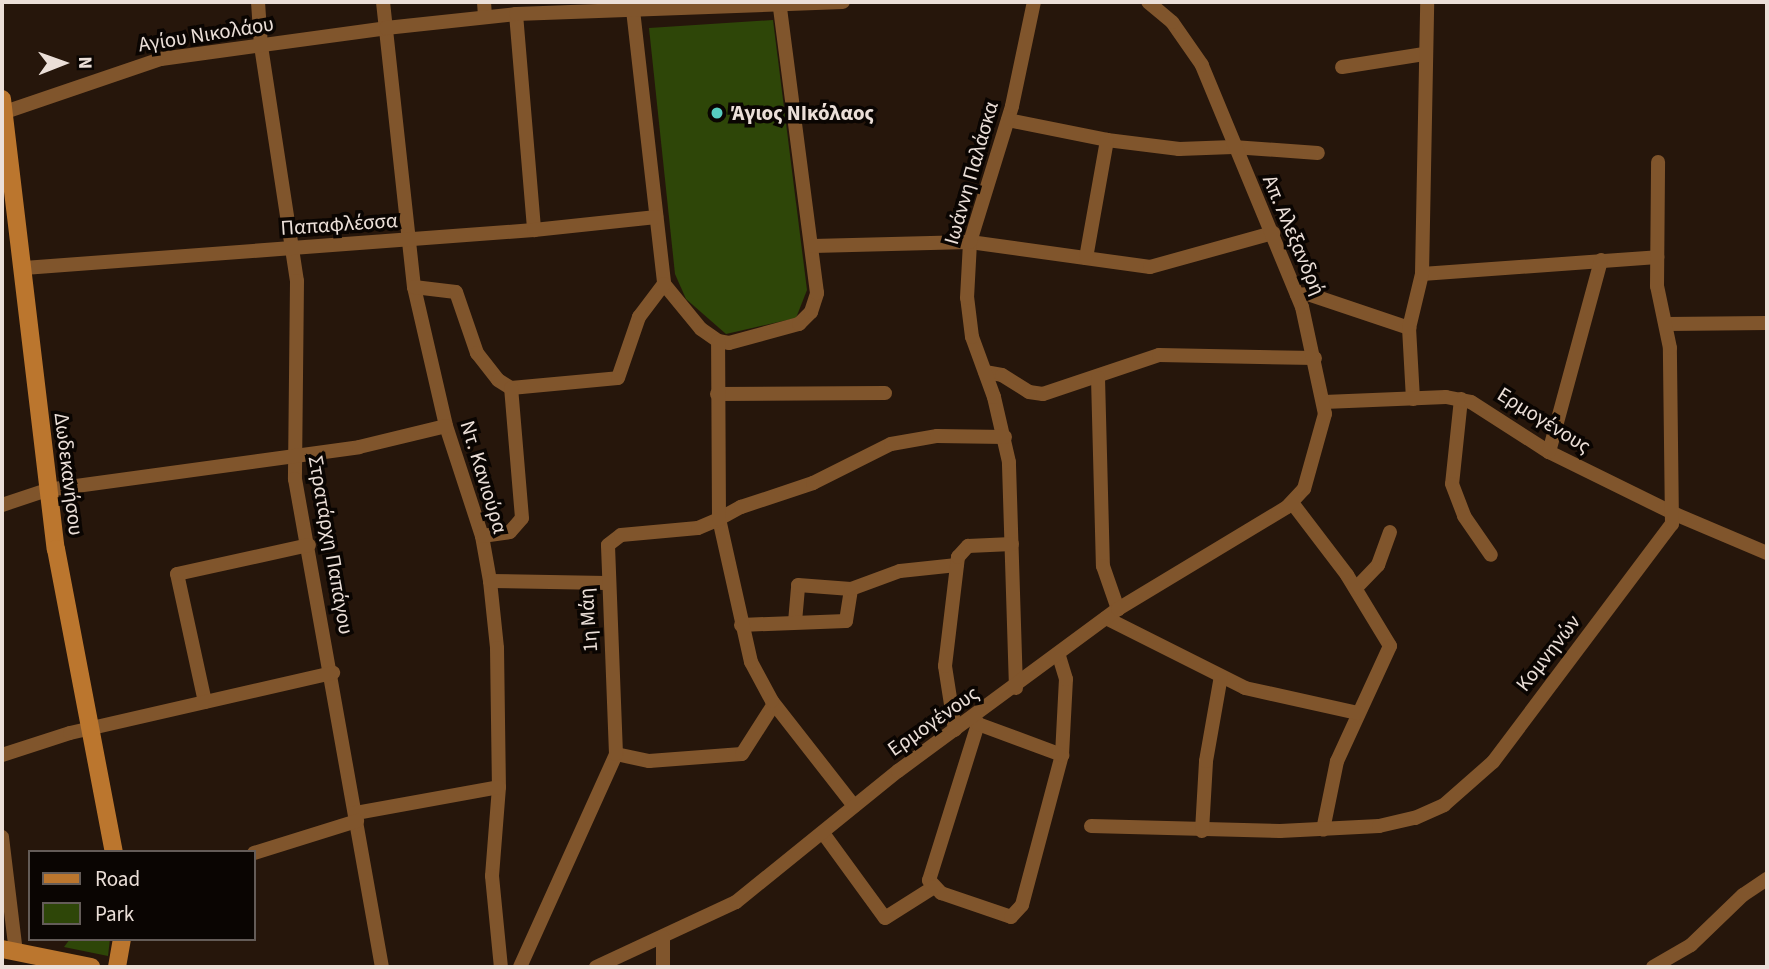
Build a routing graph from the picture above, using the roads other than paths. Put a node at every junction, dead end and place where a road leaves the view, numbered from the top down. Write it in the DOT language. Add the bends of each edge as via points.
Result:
graph roads {
  1 [pos="258,2"];
  2 [pos="383,2"];
  3 [pos="843,2"];
  4 [pos="1034,2"];
  5 [pos="1148,2"];
  6 [pos="1427,2"];
  7 [pos="779,4"];
  8 [pos="570,7"];
  9 [pos="484,9"];
  10 [pos="633,10"];
  11 [pos="516,14"];
  12 [pos="386,28"];
  13 [pos="261,46"];
  14 [pos="1424,54"];
  15 [pos="1342,67"];
  16 [pos="3,108"];
  17 [pos="1008,120"];
  18 [pos="1107,141"];
  19 [pos="1233,146"];
  20 [pos="1318,153"];
  21 [pos="1658,162"];
  22 [pos="656,217"];
  23 [pos="534,230"];
  24 [pos="1273,233"];
  25 [pos="408,240"];
  26 [pos="970,242"];
  27 [pos="813,246"];
  28 [pos="293,248"];
  29 [pos="1657,257"];
  30 [pos="1086,258"];
  31 [pos="1601,260"];
  32 [pos="24,268"];
  33 [pos="1422,274"];
  34 [pos="664,284"];
  35 [pos="414,287"];
  36 [pos="1297,295"];
  37 [pos="1767,323"];
  38 [pos="1667,324"];
  39 [pos="1409,328"];
  40 [pos="718,341"];
  41 [pos="1315,358"];
  42 [pos="985,372"];
  43 [pos="1098,378"];
  44 [pos="511,388"];
  45 [pos="885,393"];
  46 [pos="717,394"];
  47 [pos="1413,399"];
  48 [pos="1461,399"];
  49 [pos="1324,402"];
  50 [pos="446,426"];
  51 [pos="1005,438"];
  52 [pos="1549,452"];
  53 [pos="293,457"];
  54 [pos="47,490"];
  55 [pos="1293,504"];
  56 [pos="2,505"];
  57 [pos="1675,514"];
  58 [pos="719,519"];
  59 [pos="1390,532"];
  60 [pos="482,536"];
  61 [pos="1012,544"];
  62 [pos="309,545"];
  63 [pos="1767,553"];
  64 [pos="1491,555"];
  65 [pos="957,565"];
  66 [pos="490,581"];
  67 [pos="607,583"];
  68 [pos="1356,588"];
  69 [pos="851,589"];
  70 [pos="1112,613"];
  71 [pos="795,622"];
  72 [pos="741,625"];
  73 [pos="1059,656"];
  74 [pos="333,673"];
  75 [pos="1221,676"];
  76 [pos="1016,688"];
  77 [pos="205,702"];
  78 [pos="774,704"];
  79 [pos="1358,713"];
  80 [pos="976,721"];
  81 [pos="90,728"];
  82 [pos="955,730"];
  83 [pos="616,754"];
  84 [pos="2,755"];
  85 [pos="1062,755"];
  86 [pos="499,787"];
  87 [pos="854,806"];
  88 [pos="356,817"];
  89 [pos="1091,826"];
  90 [pos="1323,830"];
  91 [pos="1202,831"];
  92 [pos="823,833"];
  93 [pos="2,837"];
  94 [pos="114,850"];
  95 [pos="256,852"];
  96 [pos="1767,879"];
  97 [pos="934,887"];
  98 [pos="663,937"];
  99 [pos="122,941"];
  100 [pos="12,956"];
  101 [pos="91,967"];
  102 [pos="117,967"];
  103 [pos="382,967"];
  104 [pos="501,967"];
  105 [pos="520,967"];
  106 [pos="596,967"];
  107 [pos="663,967"];
  108 [pos="1653,967"];
  1 -- 13 [label="street, Στρατάρχη Παπάγου"];
  2 -- 12 [label="street, Ντ. Κανιούρα"];
  3 -- 7 [label="street, Αγίου Νικολάου"];
  4 -- 17 [label="street, Ιωάννη Παλάσκα"];
  5 -- 19 [label="street, Απ. Αλεξανδρή" via="1172,22 1193,50"];
  6 -- 14 [label="street"];
  7 -- 10 [label="street, Αγίου Νικολάου"];
  7 -- 27 [label="street"];
  8 -- 10 [label="street, Αγίου Νικολάου"];
  8 -- 11 [label="street, Αγίου Νικολάου"];
  9 -- 11 [label="street, Αγίου Νικολάου"];
  9 -- 12 [label="street, Αγίου Νικολάου"];
  10 -- 22 [label="street"];
  11 -- 23 [label="street"];
  12 -- 13 [label="street, Αγίου Νικολάου"];
  12 -- 25 [label="street, Ντ. Κανιούρα"];
  13 -- 16 [label="street, Αγίου Νικολάου" via="161,59"];
  13 -- 28 [label="street, Στρατάρχη Παπάγου"];
  14 -- 15 [label="street"];
  14 -- 33 [label="street"];
  16 -- 32 [label="street, Δωδεκανήσου"];
  17 -- 18 [label="street"];
  17 -- 26 [label="street, Ιωάννη Παλάσκα"];
  18 -- 19 [label="street" via="1180,149"];
  18 -- 30 [label="street"];
  19 -- 20 [label="street"];
  19 -- 24 [label="street, Απ. Αλεξανδρή"];
  21 -- 29 [label="street"];
  22 -- 23 [label="street, Παπαφλέσσα"];
  22 -- 34 [label="street"];
  23 -- 25 [label="street, Παπαφλέσσα"];
  24 -- 30 [label="street" via="1155,267"];
  24 -- 36 [label="street, Απ. Αλεξανδρή"];
  25 -- 28 [label="street, Παπαφλέσσα"];
  25 -- 35 [label="street, Ντ. Κανιούρα"];
  26 -- 27 [label="street"];
  26 -- 30 [label="street"];
  26 -- 42 [label="street, Ιωάννη Παλάσκα" via="968,319"];
  27 -- 40 [label="street" via="817,288 808,316 791,328 737,342"];
  28 -- 32 [label="street, Παπαφλέσσα"];
  28 -- 53 [label="street, Στρατάρχη Παπάγου" via="298,305"];
  29 -- 31 [label="street"];
  29 -- 38 [label="street" via="1658,296"];
  31 -- 33 [label="street"];
  31 -- 52 [label="street"];
  32 -- 54 [label="street, Δωδεκανήσου"];
  33 -- 39 [label="street"];
  34 -- 40 [label="street" via="678,306"];
  34 -- 44 [label="street" via="639,317 618,378"];
  35 -- 44 [label="street" via="456,292 477,354 498,380"];
  35 -- 50 [label="street, Ντ. Κανιούρα"];
  36 -- 39 [label="street" via="1308,294"];
  36 -- 41 [label="street, Απ. Αλεξανδρή"];
  37 -- 38 [label="street"];
  38 -- 57 [label="street"];
  39 -- 47 [label="street"];
  40 -- 46 [label="street"];
  41 -- 43 [label="street" via="1159,355"];
  41 -- 49 [label="street, Απ. Αλεξανδρή"];
  42 -- 43 [label="street" via="1002,375 1039,394"];
  42 -- 51 [label="street, Ιωάννη Παλάσκα"];
  43 -- 70 [label="street" via="1103,566"];
  44 -- 60 [label="street" via="522,518 510,532"];
  45 -- 46 [label="street"];
  46 -- 58 [label="street"];
  47 -- 48 [label="street, Ερμογένους"];
  47 -- 49 [label="street, Ερμογένους"];
  48 -- 52 [label="street, Ερμογένους" via="1493,412"];
  48 -- 64 [label="street" via="1452,484 1464,516"];
  49 -- 55 [label="street, Απ. Αλεξανδρή" via="1321,443 1306,485"];
  50 -- 53 [label="street"];
  50 -- 60 [label="street, Ντ. Κανιούρα"];
  51 -- 58 [label="street" via="937,436 891,444 813,483"];
  51 -- 61 [label="street, Ιωάννη Παλάσκα"];
  52 -- 57 [label="street, Ερμογένους"];
  53 -- 54 [label="street"];
  53 -- 62 [label="street, Στρατάρχη Παπάγου"];
  54 -- 56 [label="street"];
  54 -- 81 [label="street, Δωδεκανήσου"];
  55 -- 68 [label="street"];
  55 -- 70 [label="street, Ερμογένους"];
  57 -- 63 [label="street, Ερμογένους"];
  57 -- 90 [label="street, Κομνηνών" via="1611,607 1469,786 1415,818"];
  58 -- 67 [label="street, 1η Μάη" via="698,528 615,537 607,549"];
  58 -- 72 [label="street"];
  59 -- 68 [label="street" via="1378,565"];
  60 -- 66 [label="street, Ντ. Κανιούρα"];
  61 -- 65 [label="street" via="966,546"];
  61 -- 76 [label="street, Ιωάννη Παλάσκα"];
  62 -- 74 [label="street, Στρατάρχη Παπάγου"];
  62 -- 77 [label="street" via="177,574"];
  65 -- 69 [label="street" via="900,571"];
  65 -- 82 [label="street" via="945,666"];
  66 -- 67 [label="street"];
  66 -- 86 [label="street, Ντ. Κανιούρα" via="497,648"];
  67 -- 83 [label="street, 1η Μάη"];
  68 -- 79 [label="street" via="1390,646"];
  69 -- 71 [label="street" via="846,621"];
  69 -- 71 [label="street" via="798,585"];
  70 -- 73 [label="street, Ερμογένους"];
  70 -- 75 [label="street"];
  71 -- 72 [label="street"];
  72 -- 78 [label="street" via="751,662"];
  73 -- 76 [label="street, Ερμογένους"];
  73 -- 85 [label="street" via="1066,679"];
  74 -- 77 [label="street"];
  74 -- 88 [label="street, Στρατάρχη Παπάγου"];
  75 -- 79 [label="street" via="1262,694"];
  75 -- 91 [label="street" via="1206,761"];
  76 -- 80 [label="street, Ερμογένους"];
  77 -- 81 [label="street"];
  78 -- 83 [label="street" via="741,754 649,761"];
  78 -- 87 [label="street"];
  79 -- 90 [label="street" via="1334,771"];
  80 -- 82 [label="street, Ερμογένους"];
  80 -- 85 [label="street"];
  80 -- 97 [label="street" via="930,871"];
  81 -- 84 [label="street"];
  81 -- 94 [label="street, Δωδεκανήσου"];
  82 -- 87 [label="street, Ερμογένους"];
  83 -- 105 [label="street, 1η Μάη"];
  85 -- 97 [label="street" via="1016,915 1005,916"];
  86 -- 88 [label="street"];
  86 -- 104 [label="street, Ντ. Κανιούρα" via="492,876"];
  87 -- 92 [label="street, Ερμογένους"];
  88 -- 95 [label="street"];
  88 -- 103 [label="street, Στρατάρχη Παπάγου"];
  89 -- 91 [label="street, Κομνηνών"];
  90 -- 91 [label="street, Κομνηνών"];
  92 -- 97 [label="street" via="885,918"];
  92 -- 98 [label="street, Ερμογένους" via="736,902"];
  93 -- 100 [label="street"];
  96 -- 108 [label="street" via="1743,895 1691,945"];
  98 -- 106 [label="street, Ερμογένους"];
  98 -- 107 [label="street"];
  99 -- 102 [label="street"];
  100 -- 101 [label="street"];
}
